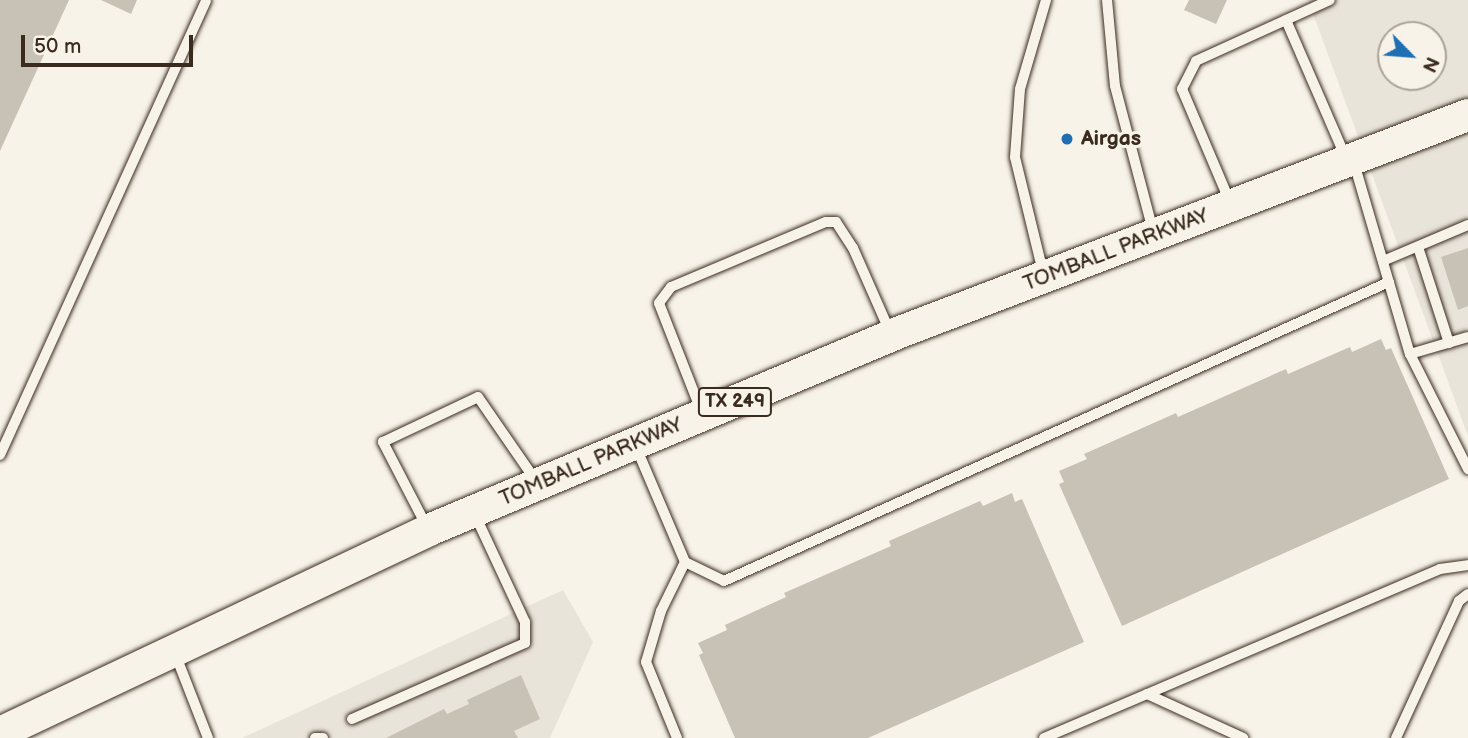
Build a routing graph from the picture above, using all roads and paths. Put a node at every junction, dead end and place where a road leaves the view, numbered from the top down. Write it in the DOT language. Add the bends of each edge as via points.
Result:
graph roads {
  1 [pos="206,0"];
  2 [pos="1046,0"];
  3 [pos="1107,0"];
  4 [pos="1330,0"];
  5 [pos="1286,20"];
  6 [pos="1468,115"];
  7 [pos="1350,160"];
  8 [pos="1231,205"];
  9 [pos="1468,225"];
  10 [pos="1154,235"];
  11 [pos="1418,247"];
  12 [pos="1383,261"];
  13 [pos="1044,277"];
  14 [pos="1389,282"];
  15 [pos="892,336"];
  16 [pos="1468,337"];
  17 [pos="1449,343"];
  18 [pos="1410,354"];
  19 [pos="703,415"];
  20 [pos="635,444"];
  21 [pos="0,455"];
  22 [pos="1468,469"];
  23 [pos="538,485"];
  24 [pos="473,512"];
  25 [pos="429,530"];
  26 [pos="685,562"];
  27 [pos="1468,565"];
  28 [pos="1468,594"];
  29 [pos="175,652"];
  30 [pos="1147,694"];
  31 [pos="352,719"];
  32 [pos="0,733"];
  33 [pos="208,738"];
  34 [pos="315,738"];
  35 [pos="323,738"];
  36 [pos="677,738"];
  37 [pos="1044,738"];
  38 [pos="1243,738"];
  39 [pos="1396,738"];
  1 -- 21 [label="lane"];
  2 -- 13 [label="lane" via="1020,89 1015,157"];
  3 -- 10 [label="lane" via="1115,86"];
  4 -- 5 [label="lane"];
  5 -- 7 [label="lane"];
  5 -- 8 [label="lane" via="1196,61 1182,89"];
  6 -- 7 [label="main road, TOMBALL PARKWAY / TX 249"];
  7 -- 8 [label="main road, TOMBALL PARKWAY / TX 249"];
  7 -- 12 [label="lane"];
  8 -- 10 [label="main road, TOMBALL PARKWAY / TX 249"];
  9 -- 11 [label="lane"];
  10 -- 13 [label="main road, TOMBALL PARKWAY / TX 249"];
  11 -- 12 [label="lane"];
  11 -- 17 [label="lane"];
  12 -- 14 [label="lane"];
  13 -- 15 [label="main road, TOMBALL PARKWAY / TX 249"];
  14 -- 18 [label="lane"];
  14 -- 26 [label="lane" via="724,580"];
  15 -- 19 [label="main road, TOMBALL PARKWAY / TX 249"];
  15 -- 19 [label="lane" via="853,248 836,222 671,287 659,303"];
  16 -- 17 [label="lane"];
  17 -- 18 [label="lane"];
  18 -- 22 [label="lane"];
  19 -- 20 [label="main road, TOMBALL PARKWAY / TX 249"];
  20 -- 23 [label="main road, TOMBALL PARKWAY / TX 249"];
  20 -- 26 [label="lane"];
  23 -- 24 [label="main road, TOMBALL PARKWAY / TX 249"];
  23 -- 25 [label="lane" via="478,397 383,442"];
  24 -- 25 [label="main road, TOMBALL PARKWAY / TX 249"];
  24 -- 31 [label="lane" via="525,622 525,643"];
  25 -- 29 [label="main road, TOMBALL PARKWAY / TX 249"];
  26 -- 36 [label="lane" via="662,611 646,662"];
  27 -- 30 [label="lane" via="1440,569"];
  28 -- 39 [label="lane" via="1460,601"];
  29 -- 32 [label="main road, TOMBALL PARKWAY / TX 249"];
  29 -- 33 [label="lane"];
  30 -- 37 [label="lane"];
  30 -- 38 [label="lane"];
  34 -- 35 [label="lane"];
}
